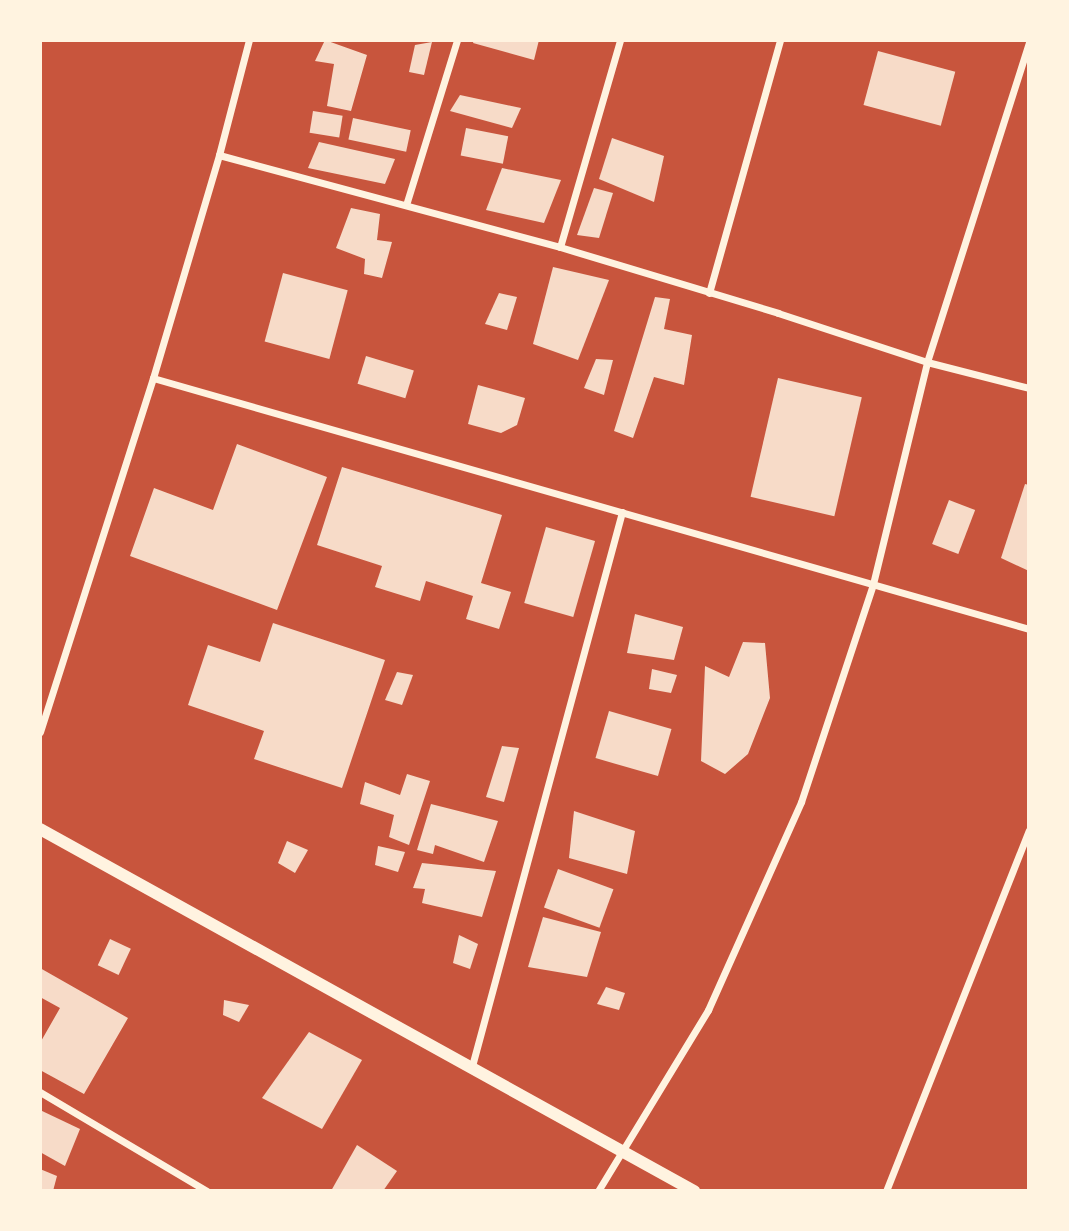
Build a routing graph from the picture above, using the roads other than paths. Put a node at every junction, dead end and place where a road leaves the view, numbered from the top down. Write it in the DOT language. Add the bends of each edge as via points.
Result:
graph roads {
  1 [pos="248,40"];
  2 [pos="457,40"];
  3 [pos="620,40"];
  4 [pos="780,40"];
  5 [pos="1029,43"];
  6 [pos="219,155"];
  7 [pos="406,205"];
  8 [pos="560,247"];
  9 [pos="709,293"];
  10 [pos="927,362"];
  11 [pos="153,377"];
  12 [pos="1029,388"];
  13 [pos="622,512"];
  14 [pos="873,584"];
  15 [pos="1029,629"];
  16 [pos="40,732"];
  17 [pos="40,829"];
  18 [pos="1029,830"];
  19 [pos="472,1066"];
  20 [pos="40,1091"];
  21 [pos="622,1150"];
  22 [pos="207,1191"];
  23 [pos="598,1191"];
  24 [pos="695,1191"];
  25 [pos="886,1191"];
  1 -- 6 [label="street"];
  2 -- 7 [label="street"];
  3 -- 8 [label="street"];
  4 -- 9 [label="street"];
  5 -- 10 [label="street"];
  6 -- 7 [label="street"];
  6 -- 11 [label="street"];
  7 -- 8 [label="street"];
  8 -- 9 [label="street"];
  9 -- 10 [label="street"];
  10 -- 12 [label="street"];
  10 -- 14 [label="street"];
  11 -- 13 [label="street"];
  11 -- 16 [label="street"];
  13 -- 14 [label="street"];
  13 -- 19 [label="street"];
  14 -- 15 [label="street"];
  14 -- 21 [label="street" via="802,802 755,910 708,1010"];
  17 -- 19 [label="street"];
  18 -- 25 [label="street"];
  19 -- 21 [label="street"];
  20 -- 22 [label="street"];
  21 -- 23 [label="street"];
  21 -- 24 [label="street"];
}
